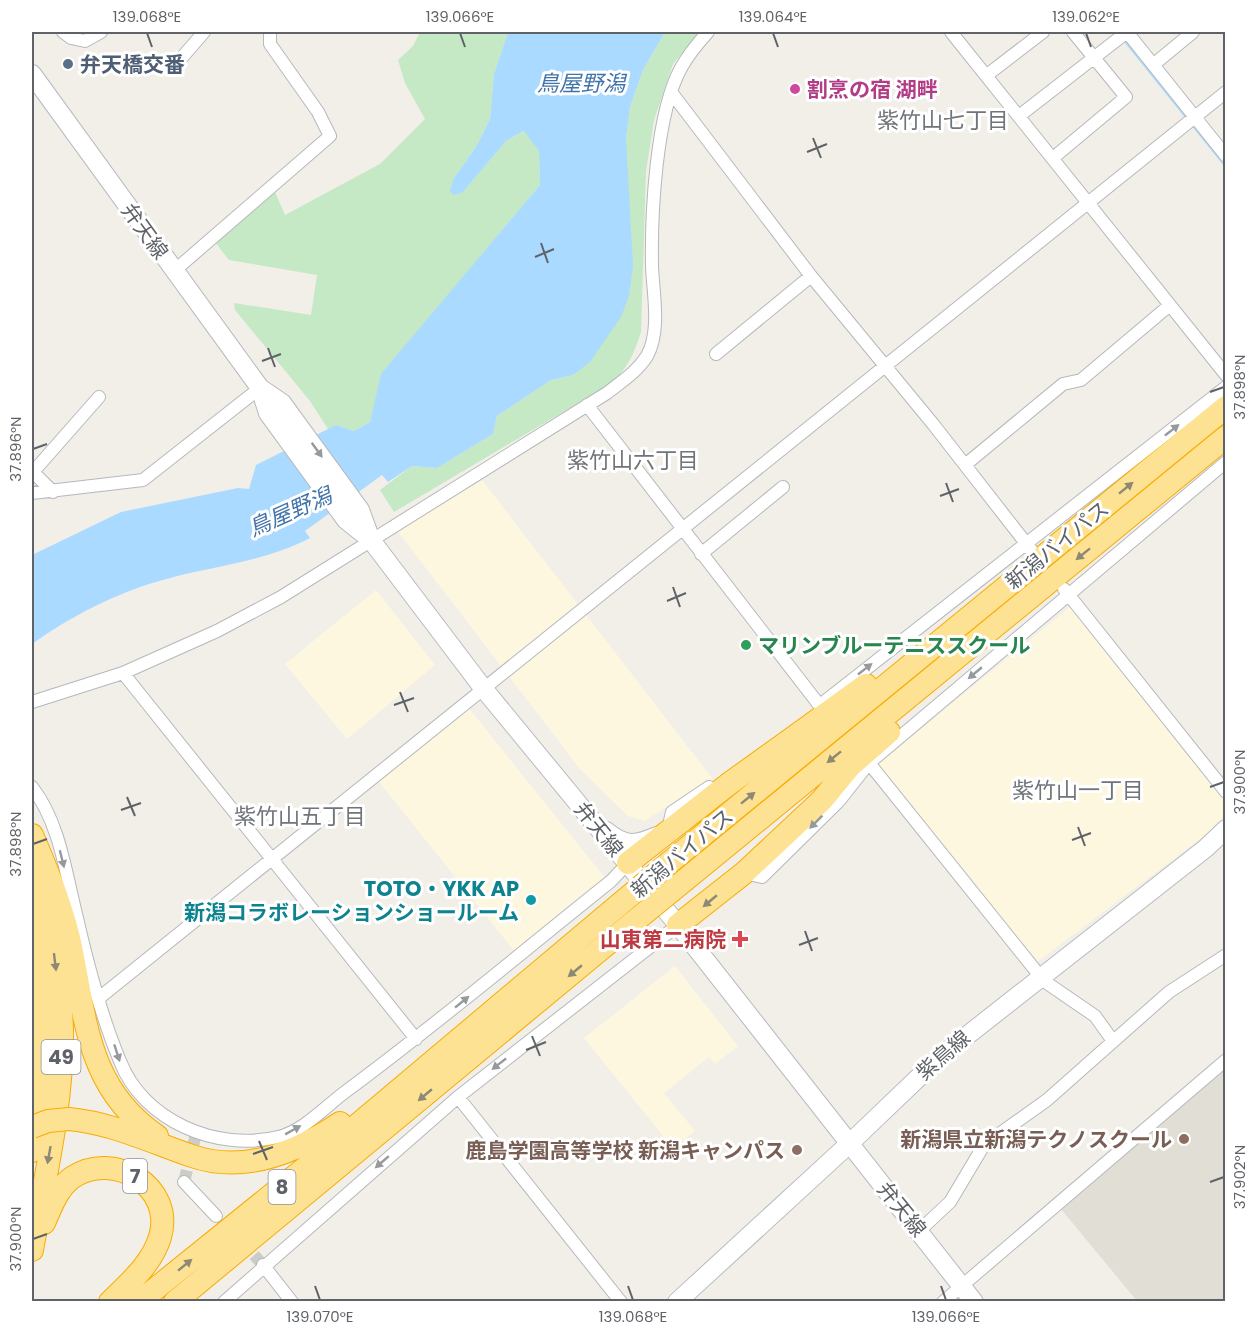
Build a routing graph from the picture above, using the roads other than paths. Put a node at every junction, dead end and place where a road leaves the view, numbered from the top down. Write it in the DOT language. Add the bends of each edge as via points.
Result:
graph roads {
  1 [pos="63,32"];
  2 [pos="101,32"];
  3 [pos="204,32"];
  4 [pos="270,32"];
  5 [pos="708,32"];
  6 [pos="951,32"];
  7 [pos="1043,32"];
  8 [pos="1073,32"];
  9 [pos="1127,32"];
  10 [pos="1193,32"];
  11 [pos="1094,58"];
  12 [pos="1153,65"];
  13 [pos="172,69"];
  14 [pos="32,74"];
  15 [pos="987,75"];
  16 [pos="671,92"];
  17 [pos="1226,92"];
  18 [pos="1019,116"];
  19 [pos="1194,117"];
  20 [pos="1226,156"];
  21 [pos="1053,158"];
  22 [pos="1089,203"];
  23 [pos="174,272"];
  24 [pos="811,276"];
  25 [pos="1170,305"];
  26 [pos="716,354"];
  27 [pos="884,366"];
  28 [pos="1226,375"];
  29 [pos="1226,387"];
  30 [pos="261,388"];
  31 [pos="99,397"];
  32 [pos="587,405"];
  33 [pos="1226,407"];
  34 [pos="1226,437"];
  35 [pos="1226,462"];
  36 [pos="964,465"];
  37 [pos="32,471"];
  38 [pos="783,487"];
  39 [pos="53,492"];
  40 [pos="32,493"];
  41 [pos="683,530"];
  42 [pos="371,540"];
  43 [pos="1030,548"];
  44 [pos="701,554"];
  45 [pos="1059,584"];
  46 [pos="1067,594"];
  47 [pos="980,608"];
  48 [pos="993,627"];
  49 [pos="123,673"];
  50 [pos="483,688"];
  51 [pos="32,702"];
  52 [pos="820,706"];
  53 [pos="869,763"];
  54 [pos="32,787"];
  55 [pos="1226,792"];
  56 [pos="587,814"];
  57 [pos="1226,829"];
  58 [pos="668,832"];
  59 [pos="32,835"];
  60 [pos="271,859"];
  61 [pos="32,864"];
  62 [pos="627,864"];
  63 [pos="744,873"];
  64 [pos="628,912"];
  65 [pos="32,922"];
  66 [pos="678,925"];
  67 [pos="1226,955"];
  68 [pos="39,969"];
  69 [pos="1041,977"];
  70 [pos="99,998"];
  71 [pos="32,1021"];
  72 [pos="416,1039"];
  73 [pos="1113,1041"];
  74 [pos="1226,1060"];
  75 [pos="422,1070"];
  76 [pos="458,1097"];
  77 [pos="32,1127"];
  78 [pos="368,1142"];
  79 [pos="849,1144"];
  80 [pos="177,1149"];
  81 [pos="32,1151"];
  82 [pos="184,1182"];
  83 [pos="216,1216"];
  84 [pos="919,1230"];
  85 [pos="32,1251"];
  86 [pos="263,1265"];
  87 [pos="963,1285"];
  88 [pos="110,1302"];
  89 [pos="139,1302"];
  90 [pos="175,1302"];
  91 [pos="198,1302"];
  92 [pos="224,1302"];
  93 [pos="292,1302"];
  94 [pos="621,1302"];
  95 [pos="677,1302"];
  96 [pos="943,1302"];
  97 [pos="974,1302"];
  98 [pos="980,1302"];
  1 -- 2 [label="street" via="85,41"];
  3 -- 13 [label="street"];
  4 -- 23 [label="street" via="270,44 318,112 330,136"];
  5 -- 16 [label="street" via="680,68"];
  6 -- 15 [label="street"];
  7 -- 15 [label="street"];
  8 -- 11 [label="street"];
  9 -- 11 [label="street"];
  9 -- 12 [label="street"];
  10 -- 12 [label="street"];
  11 -- 18 [label="street"];
  11 -- 21 [label="street" via="1126,98"];
  12 -- 19 [label="street"];
  14 -- 23 [label="street, 弁天線"];
  15 -- 18 [label="street"];
  16 -- 24 [label="street"];
  16 -- 32 [label="street" via="654,186 652,342 635,372"];
  17 -- 19 [label="street"];
  18 -- 21 [label="street"];
  19 -- 20 [label="street"];
  19 -- 22 [label="street"];
  21 -- 22 [label="street"];
  22 -- 25 [label="street"];
  22 -- 27 [label="street"];
  23 -- 30 [label="street, 弁天線"];
  24 -- 26 [label="street"];
  24 -- 27 [label="street"];
  25 -- 28 [label="street"];
  25 -- 36 [label="street" via="1080,380 1063,384"];
  27 -- 36 [label="street"];
  27 -- 41 [label="street"];
  43 -- 29 [label="street, one-way"];
  30 -- 39 [label="street" via="143,480"];
  30 -- 42 [label="street, 弁天線"];
  31 -- 37 [label="street"];
  32 -- 41 [label="street"];
  32 -- 42 [label="street"];
  47 -- 33 [label="highway, 新潟バイパス / 8, one-way"];
  34 -- 48 [label="highway, 新潟バイパス / 8, one-way"];
  35 -- 46 [label="street"];
  36 -- 43 [label="street"];
  37 -- 39 [label="street"];
  38 -- 44 [label="street"];
  39 -- 40 [label="street"];
  41 -- 44 [label="street"];
  41 -- 50 [label="street"];
  42 -- 49 [label="street" via="273,602"];
  42 -- 50 [label="street, 弁天線"];
  52 -- 43 [label="street, one-way"];
  44 -- 52 [label="street"];
  45 -- 46 [label="street"];
  46 -- 53 [label="street, one-way"];
  46 -- 55 [label="street"];
  47 -- 58 [label="highway" via="835,706"];
  64 -- 47 [label="highway, 新潟バイパス / 8, one-way, bridge" via="670,862"];
  48 -- 63 [label="highway" via="952,674 850,766 822,800"];
  48 -- 64 [label="highway, 新潟バイパス / 8, one-way, bridge" via="685,880"];
  49 -- 51 [label="street"];
  49 -- 60 [label="street"];
  50 -- 56 [label="street, 弁天線"];
  50 -- 60 [label="street"];
  52 -- 58 [label="street" via="672,812"];
  53 -- 63 [label="street, one-way" via="839,801 762,877"];
  53 -- 69 [label="street"];
  54 -- 70 [label="street, one-way" via="56,835"];
  56 -- 58 [label="street" via="617,840 639,844"];
  56 -- 62 [label="street, 弁天線"];
  57 -- 69 [label="street, 紫鳥線"];
  58 -- 62 [label="highway"];
  59 -- 80 [label="highway" via="54,884 86,1028 100,1071 126,1110"];
  60 -- 70 [label="street"];
  60 -- 72 [label="street"];
  61 -- 85 [label="highway, 49, one-way" via="52,938 62,1029 53,1130"];
  62 -- 66 [label="street, 弁天線"];
  72 -- 62 [label="street, one-way"];
  63 -- 66 [label="highway, one-way"];
  64 -- 75 [label="highway, 新潟バイパス / 8"];
  64 -- 78 [label="highway, 新潟バイパス / 8, one-way"];
  65 -- 68 [label="highway, 49"];
  66 -- 76 [label="street, one-way"];
  66 -- 79 [label="street, 弁天線"];
  67 -- 73 [label="street" via="1168,992"];
  68 -- 71 [label="highway" via="32,996"];
  68 -- 81 [label="highway, 49" via="44,1056"];
  69 -- 73 [label="street" via="1095,1016"];
  69 -- 79 [label="street, 紫鳥線" via="927,1067"];
  70 -- 72 [label="street, one-way" via="130,1083 167,1118 196,1134 210,1136 246,1140 279,1137 303,1124"];
  73 -- 84 [label="street" via="1047,1100 984,1145 950,1202"];
  74 -- 87 [label="street"];
  75 -- 80 [label="highway, 8" via="318,1138 291,1151 239,1162 211,1161"];
  89 -- 75 [label="highway, 新潟バイパス / 8, one-way"];
  76 -- 86 [label="street, one-way"];
  76 -- 94 [label="street"];
  77 -- 80 [label="highway, 8, bridge" via="48,1121 92,1121"];
  78 -- 90 [label="highway, 新潟バイパス / 8"];
  78 -- 91 [label="highway, 8" via="336,1177"];
  79 -- 84 [label="street, 弁天線"];
  79 -- 95 [label="street, 紫鳥線"];
  82 -- 83 [label="street"];
  84 -- 87 [label="street, 弁天線"];
  85 -- 88 [label="highway, 7" via="56,1197 72,1178 88,1169 107,1166 139,1178 158,1202 160,1236 141,1271"];
  86 -- 92 [label="street"];
  86 -- 93 [label="street"];
  87 -- 96 [label="street"];
  87 -- 97 [label="street, 弁天線"];
  87 -- 98 [label="street, 弁天線"];
}
